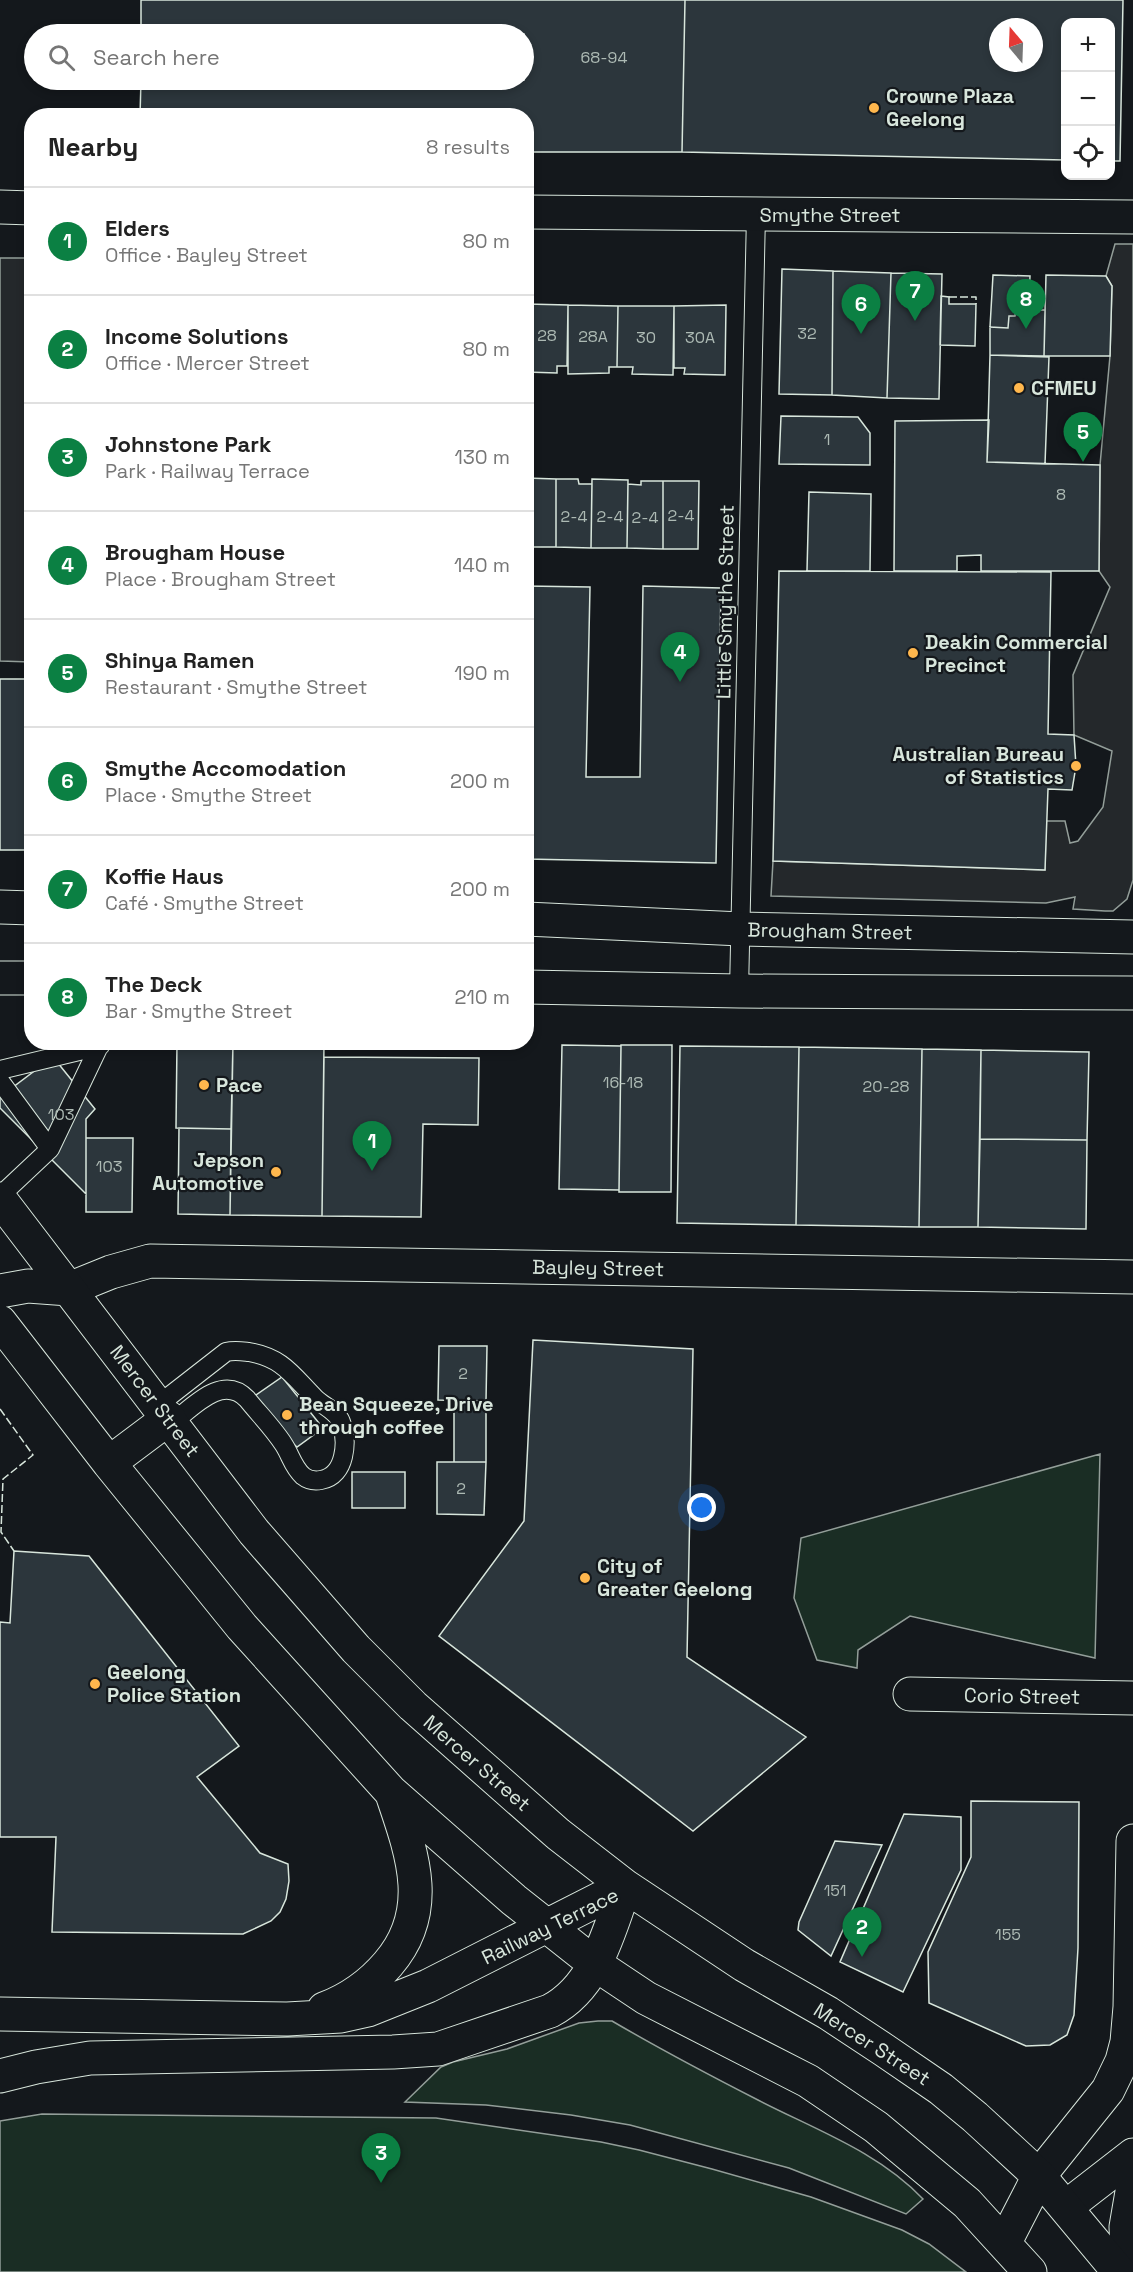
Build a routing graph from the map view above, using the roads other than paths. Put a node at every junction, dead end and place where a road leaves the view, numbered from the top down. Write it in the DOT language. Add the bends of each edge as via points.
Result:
graph roads {
  1 [pos="0,207"];
  2 [pos="24,208"];
  3 [pos="534,212"];
  4 [pos="756,214"];
  5 [pos="1133,217"];
  6 [pos="0,907"];
  7 [pos="24,908"];
  8 [pos="534,919"];
  9 [pos="741,929"];
  10 [pos="1133,937"];
  11 [pos="0,978"];
  12 [pos="24,978"];
  13 [pos="534,987"];
  14 [pos="740,991"];
  15 [pos="1133,993"];
  16 [pos="78,1050"];
  17 [pos="98,1050"];
  18 [pos="0,1070"];
  19 [pos="0,1081"];
  20 [pos="50,1149"];
  21 [pos="0,1197"];
  22 [pos="1133,1277"];
  23 [pos="69,1289"];
  24 [pos="0,1291"];
  25 [pos="0,1322"];
  26 [pos="166,1416"];
  27 [pos="109,1462"];
  28 [pos="910,1694"];
  29 [pos="1133,1698"];
  30 [pos="391,1792"];
  31 [pos="1133,1841"];
  32 [pos="625,1886"];
  33 [pos="546,1926"];
  34 [pos="596,1964"];
  35 [pos="0,2014"];
  36 [pos="287,2019"];
  37 [pos="0,2076"];
  38 [pos="1133,2155"];
  39 [pos="1040,2176"];
  40 [pos="1133,2186"];
  41 [pos="1066,2207"];
  42 [pos="1005,2242"];
  43 [pos="1030,2272"];
  44 [pos="1119,2272"];
  45 [pos="1128,2272"];
  1 -- 2 [label="street"];
  3 -- 4 [label="street, Smythe Street"];
  4 -- 5 [label="street, Smythe Street"];
  4 -- 9 [label="lane, Little Smythe Street"];
  6 -- 7 [label="street"];
  8 -- 9 [label="street, Brougham Street"];
  9 -- 10 [label="street, Brougham Street"];
  9 -- 14 [label="lane, Little Smythe Street"];
  11 -- 12 [label="street"];
  13 -- 14 [label="street"];
  14 -- 15 [label="street"];
  16 -- 18 [label="lane"];
  17 -- 20 [label="lane"];
  19 -- 20 [label="lane"];
  20 -- 21 [label="lane"];
  21 -- 23 [label="street, Mercer Street"];
  22 -- 23 [label="street, Bayley Street" via="150,1261"];
  23 -- 24 [label="street" via="28,1286"];
  23 -- 26 [label="street, Mercer Street"];
  25 -- 27 [label="street"];
  26 -- 26 [label="lane" via="226,1353 259,1354 282,1364 339,1418 344,1451 339,1469 319,1480 308,1479 297,1470 284,1445 247,1399 230,1389 211,1393"];
  26 -- 27 [label="street"];
  26 -- 32 [label="street, Mercer Street" via="254,1532 356,1649 413,1706 558,1834"];
  27 -- 30 [label="street" via="242,1626"];
  28 -- 29 [label="street, Corio Street"];
  30 -- 33 [label="street"];
  30 -- 36 [label="street" via="413,1866 415,1899 408,1934 392,1960 362,1988 314,2013"];
  31 -- 39 [label="street" via="1130,2007 1122,2061 1108,2090"];
  32 -- 33 [label="street, Railway Terrace"];
  32 -- 34 [label="street, Railway Terrace"];
  32 -- 39 [label="street, Mercer Street" via="941,2089"];
  33 -- 34 [label="street"];
  33 -- 36 [label="street, Railway Terrace" via="428,1986 378,2006 341,2016"];
  34 -- 37 [label="street, Railway Terrace" via="574,1994 559,2006 438,2049 90,2058"];
  34 -- 42 [label="street" via="646,1998 780,2065 833,2097 922,2164"];
  35 -- 36 [label="street, Railway Terrace"];
  38 -- 41 [label="street"];
  39 -- 41 [label="street, Mercer Street"];
  39 -- 42 [label="street"];
  40 -- 45 [label="street" via="1126,2227"];
  41 -- 42 [label="street"];
  41 -- 44 [label="street, Mercer Street"];
  42 -- 43 [label="street"];
}
